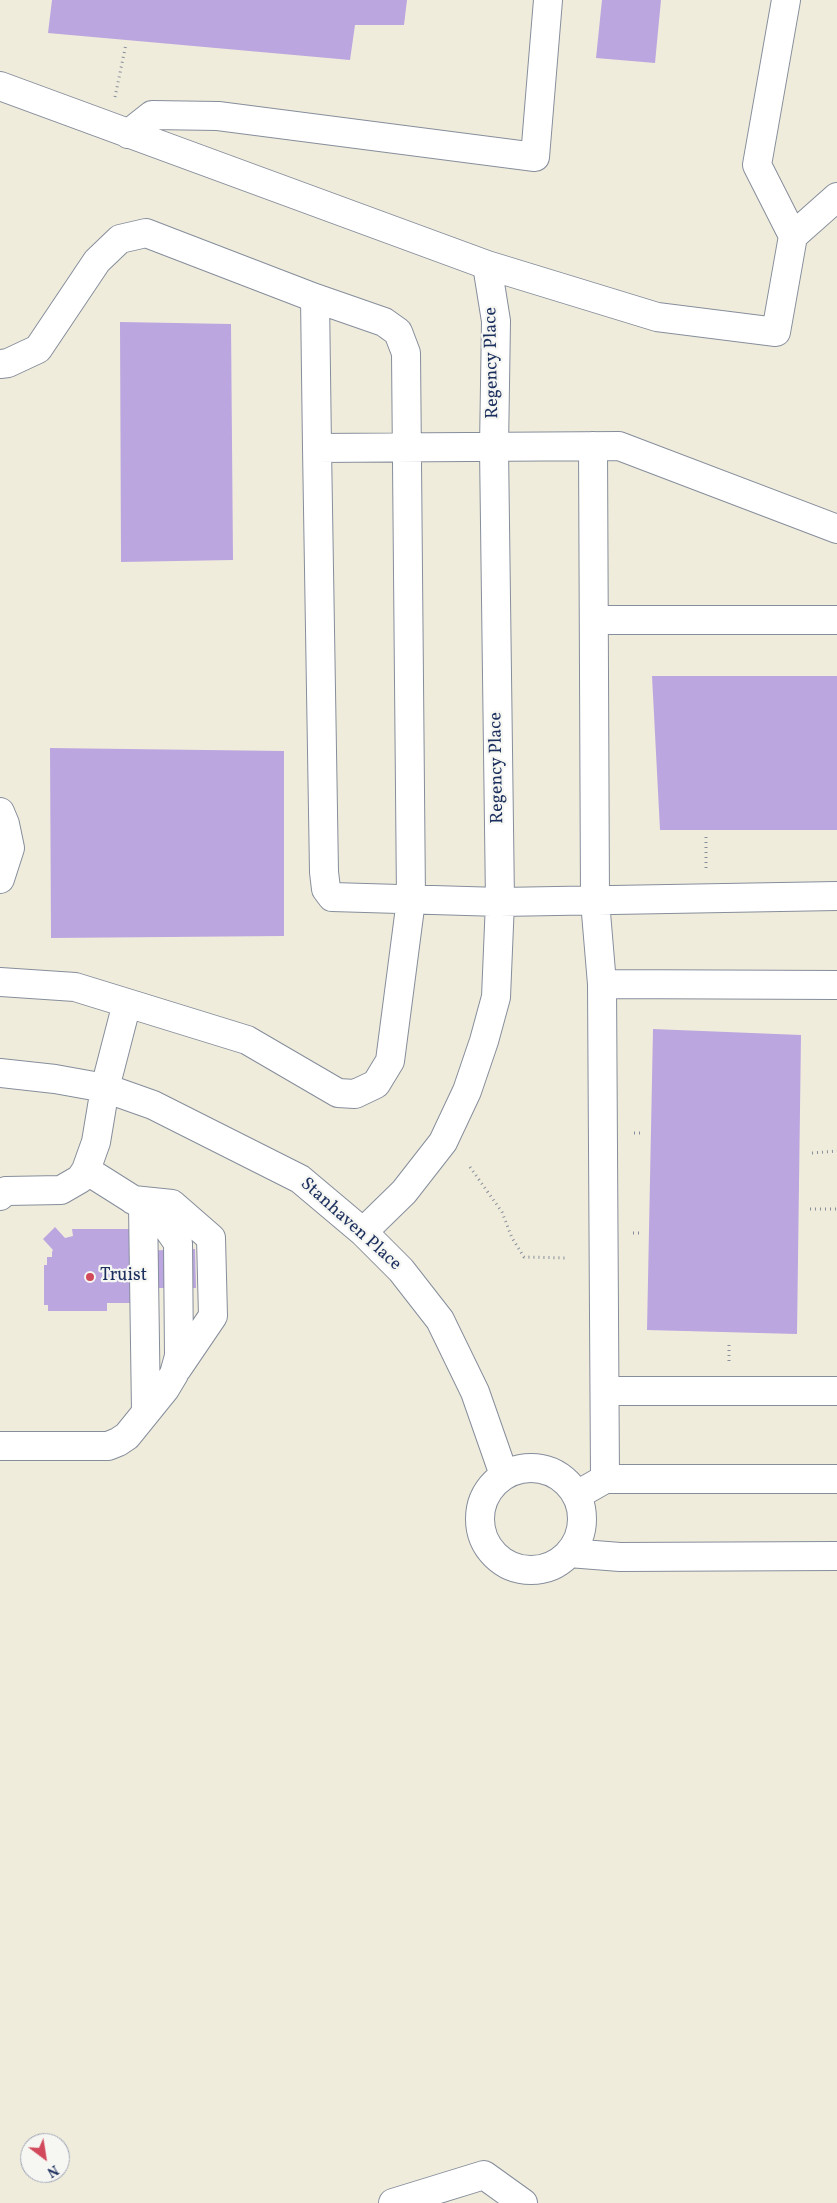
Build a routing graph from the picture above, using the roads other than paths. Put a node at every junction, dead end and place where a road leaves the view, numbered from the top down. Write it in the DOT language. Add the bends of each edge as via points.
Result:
graph roads {
  1 [pos="548,0"];
  2 [pos="786,0"];
  3 [pos="0,86"];
  4 [pos="118,130"];
  5 [pos="837,197"];
  6 [pos="793,236"];
  7 [pos="487,265"];
  8 [pos="315,298"];
  9 [pos="0,364"];
  10 [pos="594,446"];
  11 [pos="317,448"];
  12 [pos="494,448"];
  13 [pos="406,449"];
  14 [pos="837,529"];
  15 [pos="594,620"];
  16 [pos="837,620"];
  17 [pos="0,812"];
  18 [pos="0,879"];
  19 [pos="837,896"];
  20 [pos="411,900"];
  21 [pos="595,901"];
  22 [pos="500,902"];
  23 [pos="0,982"];
  24 [pos="602,984"];
  25 [pos="837,985"];
  26 [pos="127,1003"];
  27 [pos="0,1073"];
  28 [pos="105,1088"];
  29 [pos="86,1170"];
  30 [pos="0,1196"];
  31 [pos="144,1208"];
  32 [pos="363,1232"];
  33 [pos="169,1382"];
  34 [pos="605,1391"];
  35 [pos="837,1391"];
  36 [pos="146,1412"];
  37 [pos="0,1446"];
  38 [pos="504,1475"];
  39 [pos="837,1479"];
  40 [pos="606,1480"];
  41 [pos="577,1495"];
  42 [pos="569,1553"];
  43 [pos="837,1556"];
  44 [pos="393,2203"];
  45 [pos="523,2203"];
  1 -- 4 [label="street" via="535,157 218,116 152,115"];
  2 -- 6 [label="street" via="757,165"];
  3 -- 4 [label="street"];
  4 -- 7 [label="street"];
  5 -- 6 [label="street"];
  6 -- 7 [label="street" via="776,332 657,317"];
  7 -- 12 [label="street, Regency Place" via="496,321"];
  8 -- 9 [label="street" via="146,233 120,239 97,261 38,349"];
  8 -- 11 [label="street"];
  8 -- 13 [label="street" via="384,322 398,332 406,353"];
  10 -- 12 [label="street"];
  10 -- 14 [label="street" via="619,446"];
  10 -- 15 [label="street"];
  11 -- 13 [label="street"];
  11 -- 20 [label="street" via="326,890 332,897"];
  12 -- 13 [label="street"];
  12 -- 22 [label="street, Regency Place"];
  13 -- 20 [label="street"];
  15 -- 16 [label="street"];
  15 -- 21 [label="street"];
  17 -- 18 [label="street" via="10,848"];
  19 -- 21 [label="street"];
  20 -- 22 [label="street"];
  20 -- 26 [label="street" via="390,1060 376,1084 355,1094 338,1093 247,1040"];
  21 -- 22 [label="street"];
  21 -- 24 [label="street"];
  22 -- 32 [label="street, Regency Place" via="496,997 467,1091 443,1142 404,1192"];
  23 -- 26 [label="street" via="75,987"];
  24 -- 25 [label="street"];
  24 -- 34 [label="street"];
  26 -- 28 [label="street"];
  27 -- 28 [label="street, Stanhaven Place"];
  28 -- 29 [label="street" via="96,1142"];
  28 -- 32 [label="street, Stanhaven Place" via="153,1104 300,1179"];
  29 -- 30 [label="street" via="80,1179 61,1190 6,1192"];
  29 -- 31 [label="street"];
  31 -- 33 [label="street"];
  31 -- 33 [label="street" via="172,1204 211,1238 213,1316"];
  31 -- 36 [label="street"];
  32 -- 38 [label="street, Stanhaven Place" via="401,1270 440,1320 475,1392"];
  33 -- 36 [label="street"];
  34 -- 35 [label="street"];
  34 -- 40 [label="street"];
  36 -- 37 [label="street" via="127,1436 108,1446"];
  38 -- 41 [label="street" via="520,1468 553,1472"];
  38 -- 42 [label="street" via="482,1502 479,1519 482,1537 491,1552 505,1563 521,1569 539,1569 555,1564"];
  39 -- 40 [label="street"];
  40 -- 41 [label="street"];
  41 -- 42 [label="street" via="582,1525 578,1540"];
  42 -- 43 [label="street" via="620,1557"];
  44 -- 45 [label="street" via="484,2175"];
}
